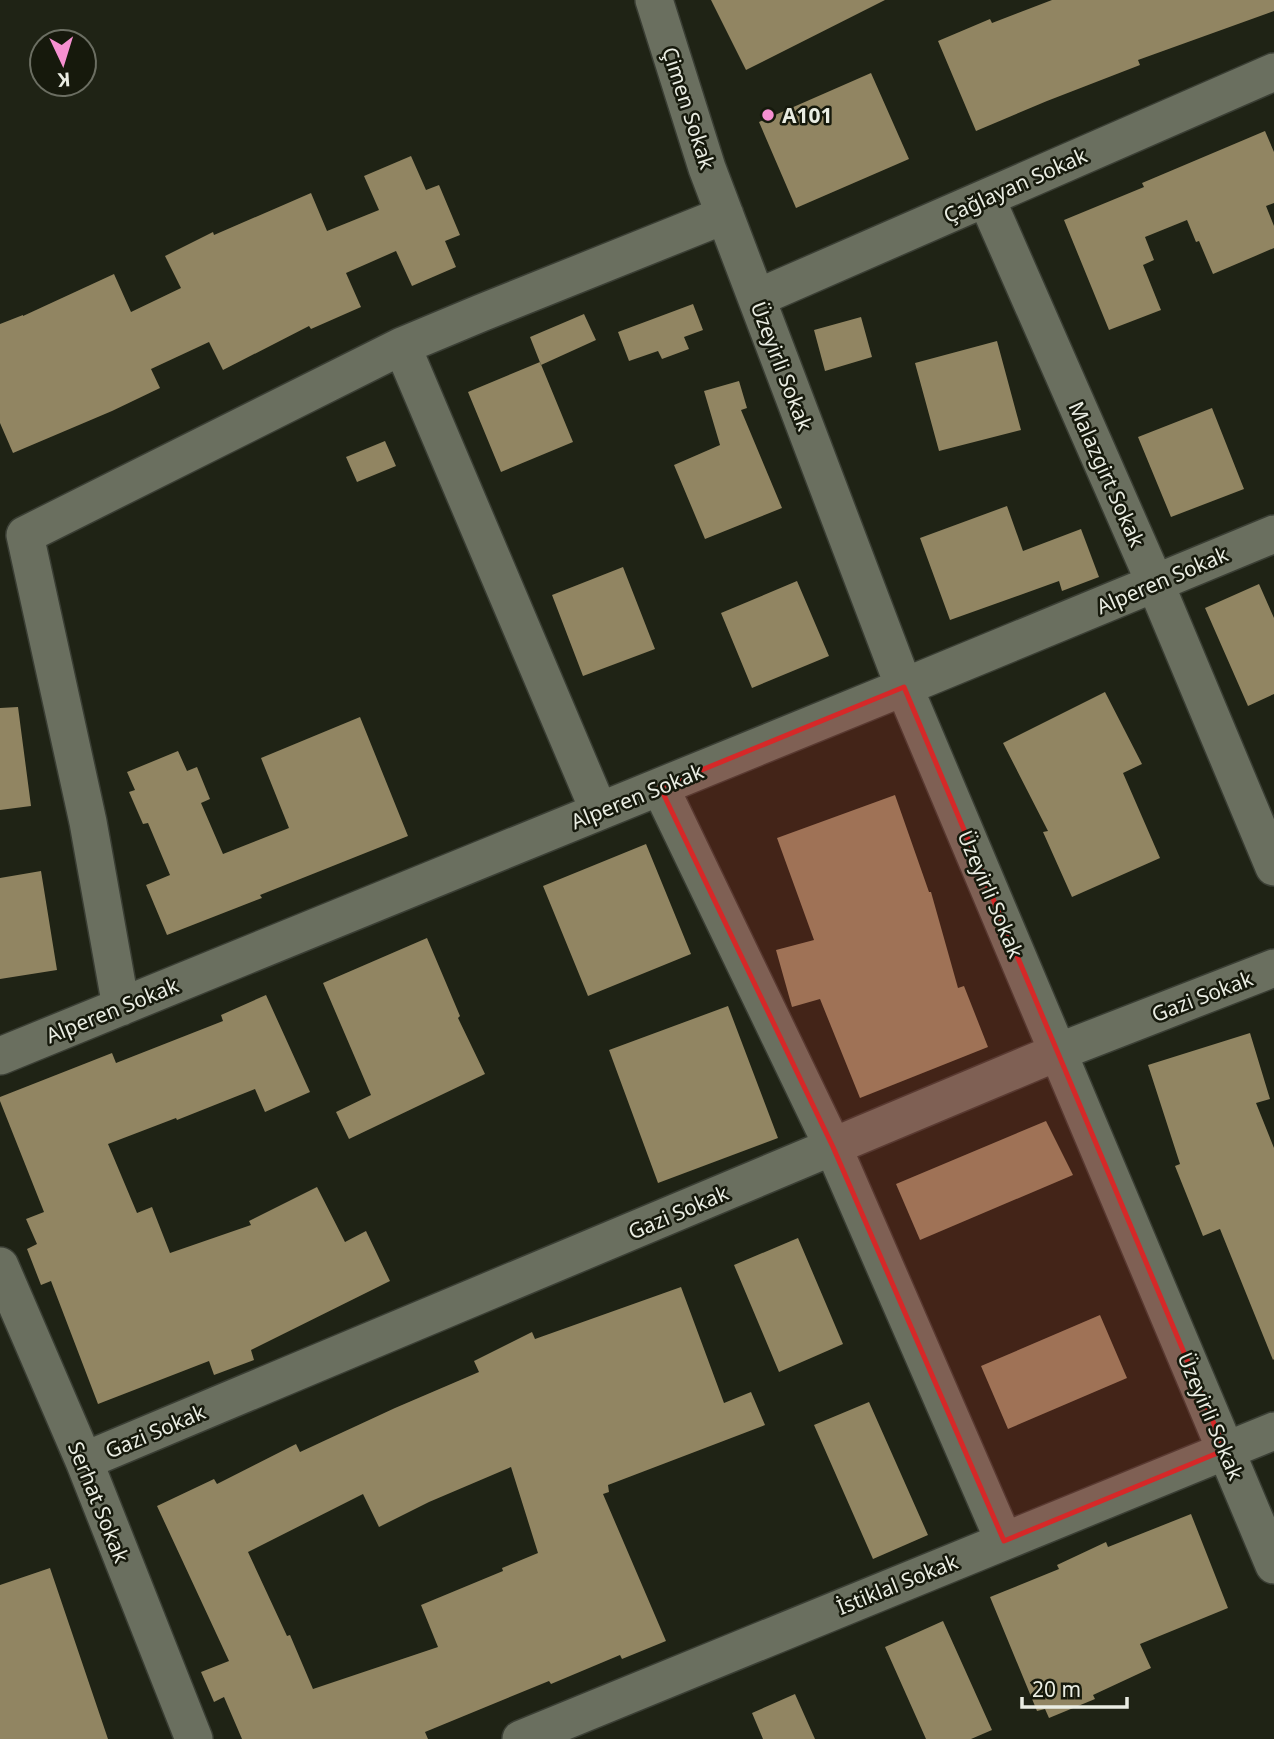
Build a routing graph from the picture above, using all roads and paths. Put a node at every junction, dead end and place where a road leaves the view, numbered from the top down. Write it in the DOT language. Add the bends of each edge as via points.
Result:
graph roads {
  1 [pos="654,0"];
  2 [pos="1274,72"];
  3 [pos="986,198"];
  4 [pos="725,215"];
  5 [pos="757,298"];
  6 [pos="402,346"];
  7 [pos="1274,534"];
  8 [pos="1155,583"];
  9 [pos="904,687"];
  10 [pos="660,786"];
  11 [pos="599,811"];
  12 [pos="1274,867"];
  13 [pos="1274,968"];
  14 [pos="121,1007"];
  15 [pos="1058,1052"];
  16 [pos="0,1056"];
  17 [pos="833,1147"];
  18 [pos="0,1266"];
  19 [pos="1274,1430"];
  20 [pos="1225,1450"];
  21 [pos="84,1461"];
  22 [pos="1004,1541"];
  23 [pos="1274,1565"];
  24 [pos="194,1739"];
  25 [pos="521,1739"];
  1 -- 4 [label="street, Çimen Sokak"];
  2 -- 3 [label="street, Çağlayan Sokak"];
  3 -- 5 [label="street, Çağlayan Sokak"];
  3 -- 8 [label="street, Malazgirt Sokak"];
  4 -- 5 [label="street, Üzeyirli Sokak"];
  4 -- 6 [label="street"];
  5 -- 9 [label="street, Üzeyirli Sokak"];
  6 -- 11 [label="street"];
  6 -- 14 [label="street" via="25,535 88,822"];
  7 -- 8 [label="street, Alperen Sokak"];
  8 -- 9 [label="street, Alperen Sokak"];
  8 -- 12 [label="street, Malazgirt Sokak"];
  9 -- 10 [label="street, Alperen Sokak"];
  9 -- 15 [label="street, Üzeyirli Sokak"];
  10 -- 11 [label="street, Alperen Sokak"];
  10 -- 17 [label="street"];
  11 -- 14 [label="street, Alperen Sokak"];
  13 -- 15 [label="street, Gazi Sokak"];
  14 -- 16 [label="street, Alperen Sokak"];
  15 -- 17 [label="street, Gazi Sokak"];
  15 -- 20 [label="street, Üzeyirli Sokak"];
  17 -- 21 [label="street, Gazi Sokak"];
  17 -- 22 [label="street"];
  18 -- 21 [label="street, Serhat Sokak"];
  19 -- 20 [label="street, İstiklal Sokak"];
  20 -- 22 [label="street, İstiklal Sokak"];
  20 -- 23 [label="street, Üzeyirli Sokak"];
  21 -- 24 [label="street, Serhat Sokak"];
  22 -- 25 [label="street, İstiklal Sokak"];
}
